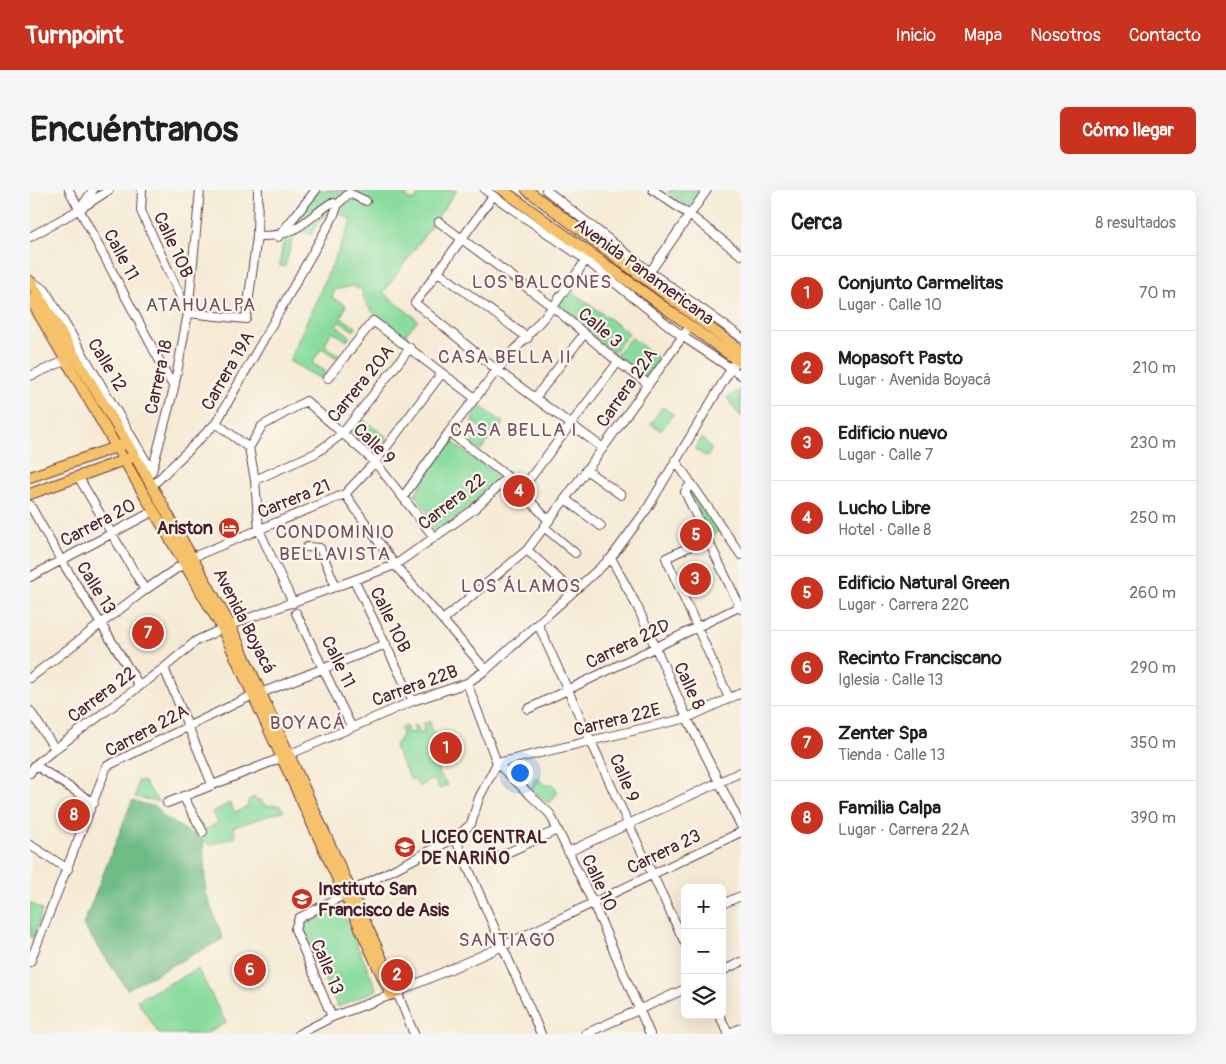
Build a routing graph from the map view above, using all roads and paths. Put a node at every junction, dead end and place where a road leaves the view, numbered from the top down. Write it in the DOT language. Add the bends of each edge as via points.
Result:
graph roads {
  1 [pos="69,190"];
  2 [pos="93,190"];
  3 [pos="109,190"];
  4 [pos="142,190"];
  5 [pos="200,190"];
  6 [pos="258,190"];
  7 [pos="316,190"];
  8 [pos="485,190"];
  9 [pos="503,190"];
  10 [pos="527,190"];
  11 [pos="546,190"];
  12 [pos="653,190"];
  13 [pos="707,190"];
  14 [pos="493,196"];
  15 [pos="366,201"];
  16 [pos="338,204"];
  17 [pos="80,209"];
  18 [pos="692,216"];
  19 [pos="439,222"];
  20 [pos="256,236"];
  21 [pos="30,237"];
  22 [pos="278,237"];
  23 [pos="460,238"];
  24 [pos="741,255"];
  25 [pos="586,260"];
  26 [pos="437,271"];
  27 [pos="650,272"];
  28 [pos="30,281"];
  29 [pos="30,299"];
  30 [pos="553,308"];
  31 [pos="188,313"];
  32 [pos="690,326"];
  33 [pos="584,334"];
  34 [pos="682,336"];
  35 [pos="741,337"];
  36 [pos="528,338"];
  37 [pos="410,348"];
  38 [pos="738,359"];
  39 [pos="66,360"];
  40 [pos="618,362"];
  41 [pos="497,370"];
  42 [pos="442,372"];
  43 [pos="741,375"];
  44 [pos="30,376"];
  45 [pos="328,378"];
  46 [pos="647,383"];
  47 [pos="174,388"];
  48 [pos="475,398"];
  49 [pos="535,398"];
  50 [pos="216,423"];
  51 [pos="571,424"];
  52 [pos="449,432"];
  53 [pos="342,434"];
  54 [pos="121,445"];
  55 [pos="249,448"];
  56 [pos="603,448"];
  57 [pos="129,459"];
  58 [pos="675,460"];
  59 [pos="375,462"];
  60 [pos="586,470"];
  61 [pos="508,477"];
  62 [pos="30,478"];
  63 [pos="79,478"];
  64 [pos="150,478"];
  65 [pos="255,480"];
  66 [pos="691,483"];
  67 [pos="520,490"];
  68 [pos="30,494"];
  69 [pos="345,494"];
  70 [pos="620,495"];
  71 [pos="403,497"];
  72 [pos="566,499"];
  73 [pos="30,505"];
  74 [pos="154,510"];
  75 [pos="546,524"];
  76 [pos="601,526"];
  77 [pos="259,530"];
  78 [pos="109,533"];
  79 [pos="434,537"];
  80 [pos="708,538"];
  81 [pos="307,547"];
  82 [pos="526,550"];
  83 [pos="575,553"];
  84 [pos="741,555"];
  85 [pos="611,558"];
  86 [pos="61,560"];
  87 [pos="189,560"];
  88 [pos="396,565"];
  89 [pos="30,576"];
  90 [pos="354,580"];
  91 [pos="336,587"];
  92 [pos="145,590"];
  93 [pos="573,592"];
  94 [pos="293,603"];
  95 [pos="741,608"];
  96 [pos="296,613"];
  97 [pos="444,619"];
  98 [pos="100,623"];
  99 [pos="538,624"];
  100 [pos="696,626"];
  101 [pos="226,627"];
  102 [pos="386,644"];
  103 [pos="654,648"];
  104 [pos="324,667"];
  105 [pos="164,668"];
  106 [pos="486,670"];
  107 [pos="30,678"];
  108 [pos="467,683"];
  109 [pos="139,685"];
  110 [pos="568,690"];
  111 [pos="741,693"];
  112 [pos="257,694"];
  113 [pos="729,698"];
  114 [pos="413,701"];
  115 [pos="528,709"];
  116 [pos="30,711"];
  117 [pos="687,718"];
  118 [pos="189,726"];
  119 [pos="351,726"];
  120 [pos="592,741"];
  121 [pos="55,749"];
  122 [pos="285,756"];
  123 [pos="497,763"];
  124 [pos="35,765"];
  125 [pos="30,772"];
  126 [pos="741,772"];
  127 [pos="720,781"];
  128 [pos="212,784"];
  129 [pos="183,796"];
  130 [pos="94,803"];
  131 [pos="167,803"];
  132 [pos="628,823"];
  133 [pos="741,826"];
  134 [pos="557,830"];
  135 [pos="203,832"];
  136 [pos="741,832"];
  137 [pos="455,838"];
  138 [pos="30,845"];
  139 [pos="568,852"];
  140 [pos="498,857"];
  141 [pos="68,869"];
  142 [pos="653,875"];
  143 [pos="349,892"];
  144 [pos="741,896"];
  145 [pos="726,902"];
  146 [pos="593,903"];
  147 [pos="681,923"];
  148 [pos="676,925"];
  149 [pos="681,935"];
  150 [pos="503,946"];
  151 [pos="30,962"];
  152 [pos="741,962"];
  153 [pos="726,969"];
  154 [pos="681,991"];
  155 [pos="394,994"];
  156 [pos="639,1008"];
  157 [pos="332,1017"];
  158 [pos="721,1019"];
  159 [pos="741,1028"];
  160 [pos="298,1034"];
  161 [pos="414,1034"];
  162 [pos="541,1034"];
  163 [pos="586,1034"];
  164 [pos="650,1034"];
  165 [pos="729,1034"];
  1 -- 17 [label="street, Calle 11"];
  2 -- 17 [label="street"];
  3 -- 17 [label="street"];
  4 -- 31 [label="street, Calle 10B" via="141,211"];
  5 -- 31 [label="street, Carrera 18"];
  6 -- 20 [label="street"];
  7 -- 22 [label="street"];
  8 -- 14 [label="street"];
  9 -- 32 [label="main road, Avenida Panamericana"];
  10 -- 38 [label="main road, Avenida Panamericana"];
  11 -- 27 [label="street"];
  12 -- 18 [label="street"];
  13 -- 18 [label="street"];
  14 -- 23 [label="street"];
  14 -- 25 [label="street"];
  15 -- 16 [label="street" via="349,193"];
  16 -- 22 [label="street" via="332,203 296,229"];
  16 -- 50 [label="street, Carrera 19A"];
  17 -- 21 [label="street"];
  17 -- 47 [label="street, Calle 11"];
  18 -- 24 [label="street"];
  18 -- 27 [label="street"];
  19 -- 23 [label="street, Calle 3"];
  20 -- 22 [label="street"];
  20 -- 31 [label="street" via="246,319"];
  23 -- 26 [label="street"];
  23 -- 30 [label="street, Calle 3"];
  25 -- 30 [label="street"];
  25 -- 34 [label="street"];
  26 -- 36 [label="street"];
  26 -- 41 [label="street" via="415,303"];
  27 -- 35 [label="street"];
  28 -- 54 [label="main road, Avenida Boyacá"];
  28 -- 64 [label="street, Calle 12" via="45,290"];
  29 -- 39 [label="main road, Avenida Boyacá"];
  30 -- 33 [label="street, Calle 3"];
  30 -- 36 [label="street"];
  31 -- 47 [label="street, Carrera 18"];
  32 -- 34 [label="street, Carrera 22A"];
  32 -- 38 [label="main road, Avenida Panamericana"];
  33 -- 40 [label="street, Calle 3"];
  33 -- 49 [label="street"];
  34 -- 38 [label="street"];
  34 -- 46 [label="street, Carrera 22A"];
  36 -- 41 [label="street"];
  37 -- 42 [label="street"];
  37 -- 45 [label="street" via="373,321"];
  37 -- 53 [label="street, Carrera 20A"];
  38 -- 43 [label="street"];
  38 -- 58 [label="street, Carrera 22B"];
  39 -- 44 [label="street"];
  39 -- 54 [label="main road, Avenida Boyacá"];
  40 -- 46 [label="street, Calle 3"];
  40 -- 51 [label="street"];
  41 -- 48 [label="street"];
  41 -- 49 [label="street"];
  42 -- 48 [label="street"];
  42 -- 59 [label="street, Carrera 21"];
  46 -- 56 [label="street, Carrera 22A"];
  47 -- 64 [label="street, Carrera 18"];
  48 -- 52 [label="street"];
  49 -- 51 [label="street"];
  50 -- 55 [label="street"];
  50 -- 64 [label="street, Carrera 19A"];
  51 -- 56 [label="street"];
  51 -- 67 [label="street"];
  52 -- 61 [label="street"];
  52 -- 71 [label="street"];
  53 -- 55 [label="street, Calle 9" via="306,401 262,426"];
  53 -- 59 [label="street, Calle 9"];
  53 -- 65 [label="street, Carrera 20A" via="316,453"];
  54 -- 57 [label="main road, Avenida Boyacá"];
  54 -- 62 [label="main road"];
  55 -- 65 [label="street"];
  56 -- 60 [label="street, Carrera 22A"];
  57 -- 63 [label="main road"];
  57 -- 64 [label="main road, Avenida Boyacá"];
  57 -- 74 [label="main road, Avenida Boyacá"];
  58 -- 66 [label="street"];
  58 -- 85 [label="street, Carrera 22B" via="647,509"];
  59 -- 69 [label="street, Carrera 21"];
  59 -- 71 [label="street, Calle 9"];
  60 -- 70 [label="street"];
  60 -- 72 [label="street, Carrera 22A"];
  61 -- 67 [label="street"];
  61 -- 79 [label="street, Carrera 22" via="473,510"];
  63 -- 68 [label="main road"];
  63 -- 78 [label="street"];
  64 -- 87 [label="main road, Avenida Boyacá"];
  65 -- 77 [label="street"];
  66 -- 80 [label="street" via="685,492"];
  66 -- 84 [label="street"];
  67 -- 75 [label="street"];
  69 -- 77 [label="street, Carrera 21"];
  69 -- 88 [label="street"];
  71 -- 79 [label="street, Calle 9"];
  72 -- 75 [label="street, Carrera 22A"];
  72 -- 76 [label="street"];
  73 -- 86 [label="street, Calle 13"];
  74 -- 78 [label="street, Carrera 20"];
  74 -- 87 [label="main road, Avenida Boyacá"];
  75 -- 82 [label="street, Carrera 22A"];
  75 -- 83 [label="street"];
  77 -- 87 [label="street, Carrera 21"];
  77 -- 94 [label="street"];
  78 -- 86 [label="street, Carrera 20"];
  78 -- 92 [label="street"];
  79 -- 88 [label="street, Carrera 22"];
  80 -- 95 [label="street"];
  80 -- 100 [label="street" via="666,558"];
  81 -- 91 [label="street" via="320,548"];
  82 -- 93 [label="street"];
  82 -- 97 [label="street, Carrera 22A"];
  85 -- 93 [label="street, Carrera 22B"];
  85 -- 103 [label="street, Calle 8" via="638,608"];
  86 -- 89 [label="street, Carrera 20"];
  86 -- 98 [label="street, Calle 13"];
  87 -- 92 [label="street, Carrera 21"];
  87 -- 101 [label="main road, Avenida Boyacá"];
  88 -- 90 [label="street, Carrera 22"];
  88 -- 97 [label="street"];
  90 -- 91 [label="street, Carrera 22"];
  90 -- 102 [label="street, Calle 10B"];
  91 -- 94 [label="street, Carrera 22"];
  92 -- 98 [label="street, Carrera 21"];
  93 -- 99 [label="street, Carrera 22B"];
  94 -- 101 [label="street, Carrera 22"];
  95 -- 100 [label="street, Carrera 22D"];
  96 -- 104 [label="street, Calle 11"];
  97 -- 106 [label="street"];
  98 -- 107 [label="street, Carrera 21"];
  98 -- 109 [label="street, Calle 13"];
  99 -- 106 [label="street, Carrera 22B"];
  99 -- 110 [label="street, Calle 9"];
  100 -- 103 [label="street, Carrera 22D"];
  100 -- 113 [label="street"];
  101 -- 105 [label="street, Carrera 22" via="196,642"];
  101 -- 112 [label="main road, Avenida Boyacá"];
  102 -- 104 [label="street, Carrera 22A"];
  102 -- 114 [label="street, Calle 10B"];
  103 -- 110 [label="street, Carrera 22D"];
  103 -- 117 [label="street, Calle 8"];
  104 -- 112 [label="street, Carrera 22A"];
  104 -- 119 [label="street, Calle 11"];
  105 -- 109 [label="street, Carrera 22"];
  105 -- 118 [label="street"];
  106 -- 108 [label="street, Carrera 22B"];
  108 -- 114 [label="street, Carrera 22B"];
  108 -- 123 [label="street, Calle 10"];
  109 -- 121 [label="street, Carrera 22"];
  110 -- 115 [label="street, Carrera 22D"];
  110 -- 120 [label="street, Calle 9"];
  111 -- 113 [label="street, Carrera 22E"];
  112 -- 118 [label="street, Carrera 22A"];
  112 -- 122 [label="main road, Avenida Boyacá"];
  113 -- 117 [label="street, Carrera 22E"];
  114 -- 119 [label="street, Carrera 22B"];
  116 -- 121 [label="street"];
  117 -- 120 [label="street, Carrera 22E"];
  117 -- 127 [label="street, Calle 8"];
  118 -- 128 [label="street"];
  118 -- 130 [label="street, Carrera 22A" via="108,766"];
  119 -- 122 [label="street, Carrera 22B"];
  120 -- 123 [label="street, Carrera 22E"];
  120 -- 132 [label="street, Calle 9"];
  121 -- 124 [label="street, Carrera 22"];
  122 -- 128 [label="street, Carrera 22B"];
  122 -- 143 [label="main road, Avenida Boyacá"];
  123 -- 134 [label="street, Calle 10" via="550,814"];
  123 -- 137 [label="street" via="479,798 471,824"];
  124 -- 125 [label="street, Carrera 22"];
  124 -- 130 [label="street"];
  126 -- 127 [label="street"];
  127 -- 132 [label="street"];
  127 -- 133 [label="street, Calle 8"];
  128 -- 129 [label="street, Carrera 22B"];
  129 -- 131 [label="street, Carrera 22B"];
  129 -- 135 [label="street"];
  130 -- 141 [label="street, Carrera 22A"];
  132 -- 139 [label="street"];
  132 -- 142 [label="street, Calle 9"];
  134 -- 139 [label="street, Calle 10"];
  134 -- 140 [label="street"];
  136 -- 142 [label="street, Carrera 23"];
  137 -- 143 [label="street"];
  137 -- 150 [label="street"];
  138 -- 141 [label="street"];
  139 -- 146 [label="street, Calle 10"];
  141 -- 151 [label="street, Carrera 22A"];
  142 -- 146 [label="street, Carrera 23"];
  142 -- 148 [label="street, Calle 9"];
  143 -- 155 [label="main road, Avenida Boyacá"];
  143 -- 157 [label="street, Calle 13" via="299,918 294,929"];
  144 -- 145 [label="street"];
  146 -- 150 [label="street, Carrera 23"];
  146 -- 156 [label="street, Calle 10"];
  147 -- 148 [label="street"];
  148 -- 149 [label="street, Calle 9"];
  150 -- 155 [label="street, Carrera 23"];
  150 -- 162 [label="street"];
  152 -- 153 [label="street"];
  154 -- 156 [label="street"];
  155 -- 157 [label="street, Carrera 23"];
  155 -- 161 [label="street"];
  156 -- 163 [label="street"];
  156 -- 164 [label="street, Calle 10"];
  157 -- 160 [label="street, Carrera 23"];
  158 -- 165 [label="street"];
  159 -- 165 [label="street"];
}
